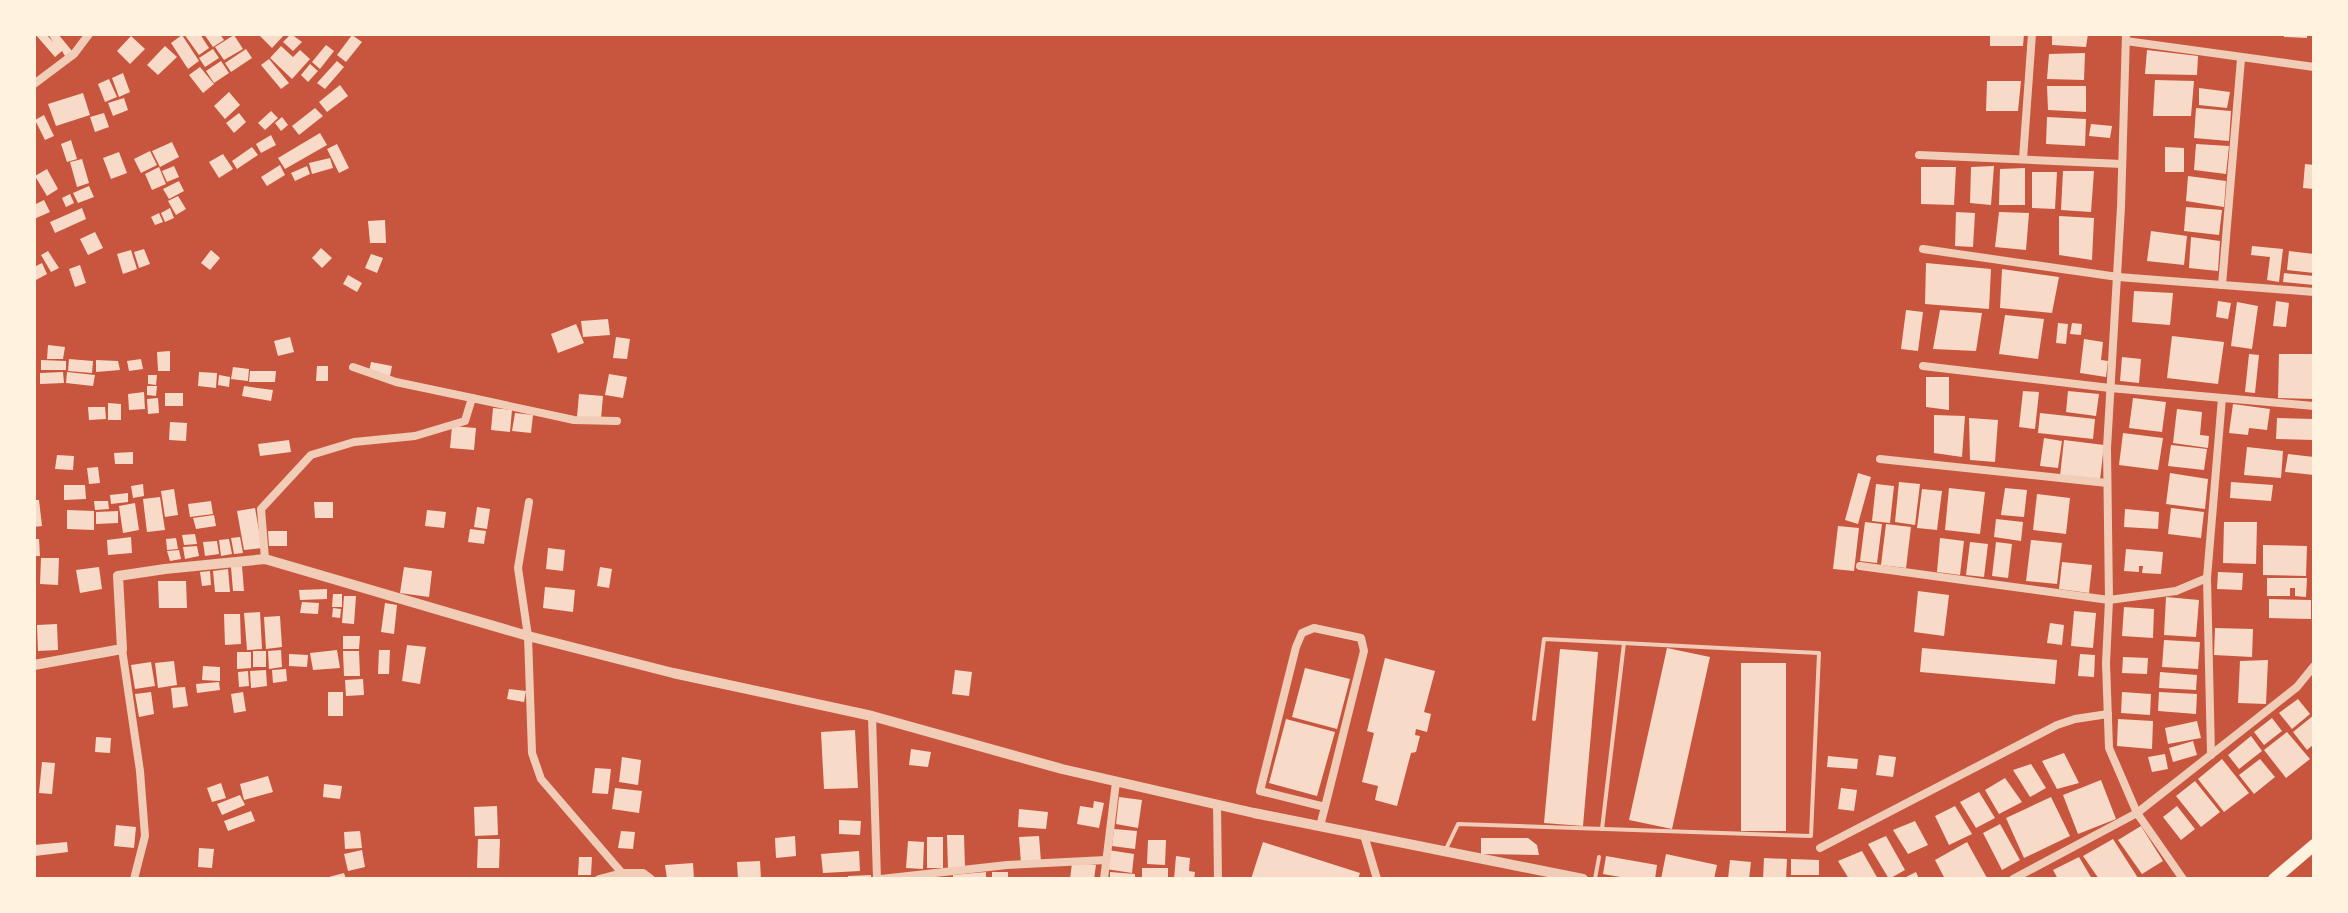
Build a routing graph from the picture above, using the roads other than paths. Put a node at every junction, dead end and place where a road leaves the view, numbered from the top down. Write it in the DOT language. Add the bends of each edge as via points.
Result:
graph roads {
  1 [pos="89,34"];
  2 [pos="2032,34"];
  3 [pos="2126,38"];
  4 [pos="2241,59"];
  5 [pos="2314,67"];
  6 [pos="34,84"];
  7 [pos="1919,155"];
  8 [pos="2023,159"];
  9 [pos="2122,164"];
  10 [pos="1923,249"];
  11 [pos="2118,277"];
  12 [pos="2222,285"];
  13 [pos="2314,292"];
  14 [pos="1923,366"];
  15 [pos="353,367"];
  16 [pos="2110,388"];
  17 [pos="472,398"];
  18 [pos="2222,398"];
  19 [pos="2314,406"];
  20 [pos="617,421"];
  21 [pos="1880,459"];
  22 [pos="2107,483"];
  23 [pos="529,502"];
  24 [pos="265,559"];
  25 [pos="1860,566"];
  26 [pos="2207,578"];
  27 [pos="2109,600"];
  28 [pos="528,636"];
  29 [pos="1624,643"];
  30 [pos="122,649"];
  31 [pos="34,665"];
  32 [pos="2314,666"];
  33 [pos="2108,714"];
  34 [pos="872,716"];
  35 [pos="1534,719"];
  36 [pos="2211,755"];
  37 [pos="1116,782"];
  38 [pos="1217,804"];
  39 [pos="1325,807"];
  40 [pos="2137,813"];
  41 [pos="1320,826"];
  42 [pos="1602,829"];
  43 [pos="1364,835"];
  44 [pos="2314,845"];
  45 [pos="1820,848"];
  46 [pos="1445,851"];
  47 [pos="1599,857"];
  48 [pos="1106,860"];
  49 [pos="622,873"];
  50 [pos="134,879"];
  51 [pos="599,879"];
  52 [pos="651,879"];
  53 [pos="879,879"];
  54 [pos="1104,879"];
  55 [pos="1218,879"];
  56 [pos="1377,879"];
  57 [pos="1583,879"];
  58 [pos="1595,879"];
  59 [pos="2013,879"];
  60 [pos="2183,879"];
  61 [pos="2274,879"];
  1 -- 6 [label="street" via="74,54"];
  2 -- 8 [label="street"];
  3 -- 4 [label="street"];
  3 -- 9 [label="street"];
  4 -- 5 [label="street"];
  4 -- 12 [label="street"];
  7 -- 8 [label="street"];
  8 -- 9 [label="street"];
  9 -- 11 [label="street"];
  10 -- 11 [label="street"];
  11 -- 12 [label="street"];
  11 -- 16 [label="street"];
  12 -- 13 [label="street"];
  14 -- 16 [label="street"];
  15 -- 17 [label="street"];
  16 -- 18 [label="street"];
  16 -- 22 [label="street"];
  17 -- 20 [label="street" via="574,420"];
  17 -- 24 [label="street" via="465,421 311,455 261,509"];
  18 -- 19 [label="street"];
  18 -- 26 [label="street"];
  21 -- 22 [label="street"];
  22 -- 27 [label="street"];
  23 -- 28 [label="street" via="518,568"];
  24 -- 28 [label="street"];
  24 -- 30 [label="street" via="118,576"];
  25 -- 27 [label="street"];
  26 -- 27 [label="street" via="2176,591"];
  26 -- 36 [label="street"];
  27 -- 33 [label="street"];
  28 -- 34 [label="street"];
  28 -- 49 [label="street" via="532,753 541,779"];
  29 -- 35 [label="lane" via="1544,639"];
  29 -- 42 [label="lane"];
  29 -- 42 [label="lane" via="1819,653 1811,836"];
  30 -- 31 [label="street"];
  30 -- 50 [label="street" via="145,836"];
  32 -- 36 [label="street" via="2297,687"];
  33 -- 40 [label="street" via="2109,748"];
  33 -- 45 [label="street" via="2057,725"];
  34 -- 37 [label="street"];
  34 -- 53 [label="street"];
  36 -- 40 [label="street"];
  37 -- 38 [label="street"];
  37 -- 48 [label="street"];
  38 -- 41 [label="street"];
  38 -- 55 [label="street"];
  39 -- 39 [label="street" via="1364,651 1361,638 1314,628 1302,633 1296,647 1260,791"];
  39 -- 41 [label="street"];
  40 -- 59 [label="street"];
  40 -- 60 [label="street"];
  41 -- 43 [label="street"];
  42 -- 46 [label="lane" via="1458,824"];
  43 -- 46 [label="street"];
  43 -- 56 [label="street"];
  44 -- 61 [label="main road"];
  46 -- 57 [label="street"];
  47 -- 58 [label="lane"];
  48 -- 53 [label="street"];
  48 -- 54 [label="street"];
  49 -- 51 [label="street"];
  49 -- 52 [label="street" via="643,873"];
}
